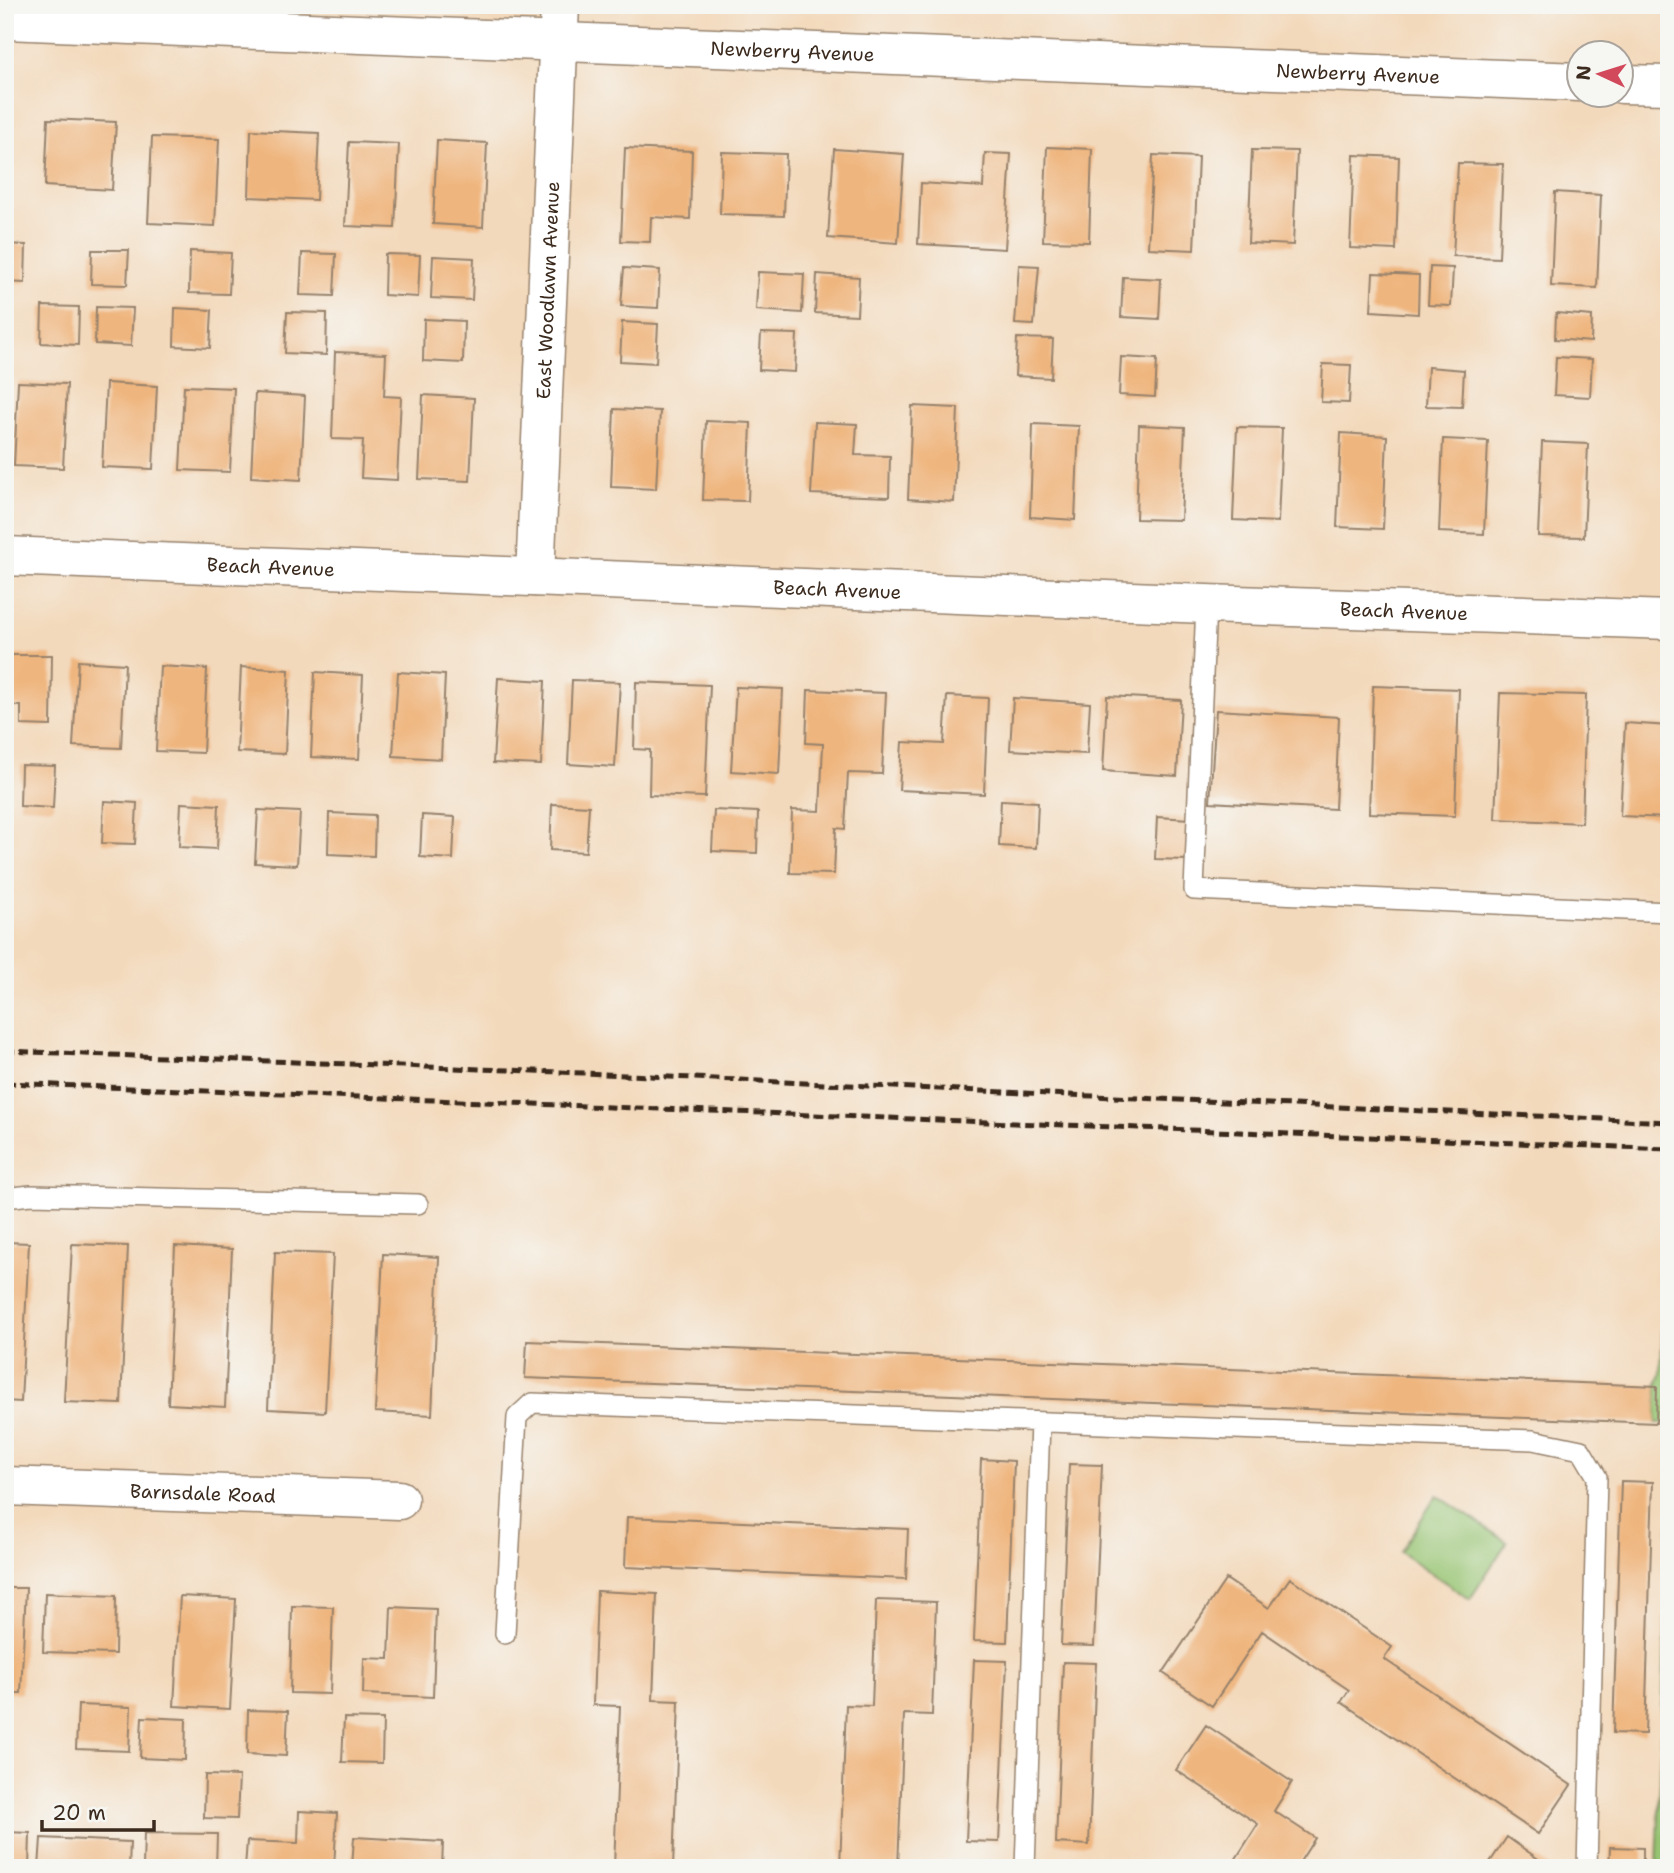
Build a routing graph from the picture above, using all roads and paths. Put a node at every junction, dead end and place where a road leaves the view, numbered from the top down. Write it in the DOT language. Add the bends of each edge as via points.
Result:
graph roads {
  1 [pos="560,5"];
  2 [pos="5,20"];
  3 [pos="559,43"];
  4 [pos="1566,81"];
  5 [pos="1636,84"];
  6 [pos="1669,85"];
  7 [pos="5,556"];
  8 [pos="535,577"];
  9 [pos="1206,604"];
  10 [pos="1669,620"];
  11 [pos="1669,912"];
  12 [pos="5,1198"];
  13 [pos="418,1204"];
  14 [pos="1040,1422"];
  15 [pos="5,1486"];
  16 [pos="399,1500"];
  17 [pos="506,1634"];
  18 [pos="1025,1868"];
  19 [pos="1587,1868"];
  1 -- 3 [label="street, East Woodlawn Avenue"];
  2 -- 3 [label="street, Newberry Avenue"];
  3 -- 4 [label="street, Newberry Avenue"];
  3 -- 8 [label="street, East Woodlawn Avenue"];
  5 -- 6 [label="street"];
  7 -- 8 [label="street, Beach Avenue"];
  8 -- 9 [label="street, Beach Avenue"];
  9 -- 10 [label="street, Beach Avenue"];
  9 -- 11 [label="lane" via="1194,890"];
  12 -- 13 [label="lane"];
  14 -- 17 [label="lane" via="532,1403 517,1417"];
  14 -- 18 [label="lane"];
  14 -- 19 [label="lane" via="1533,1440 1581,1450 1597,1477"];
  15 -- 16 [label="street, Barnsdale Road"];
}
